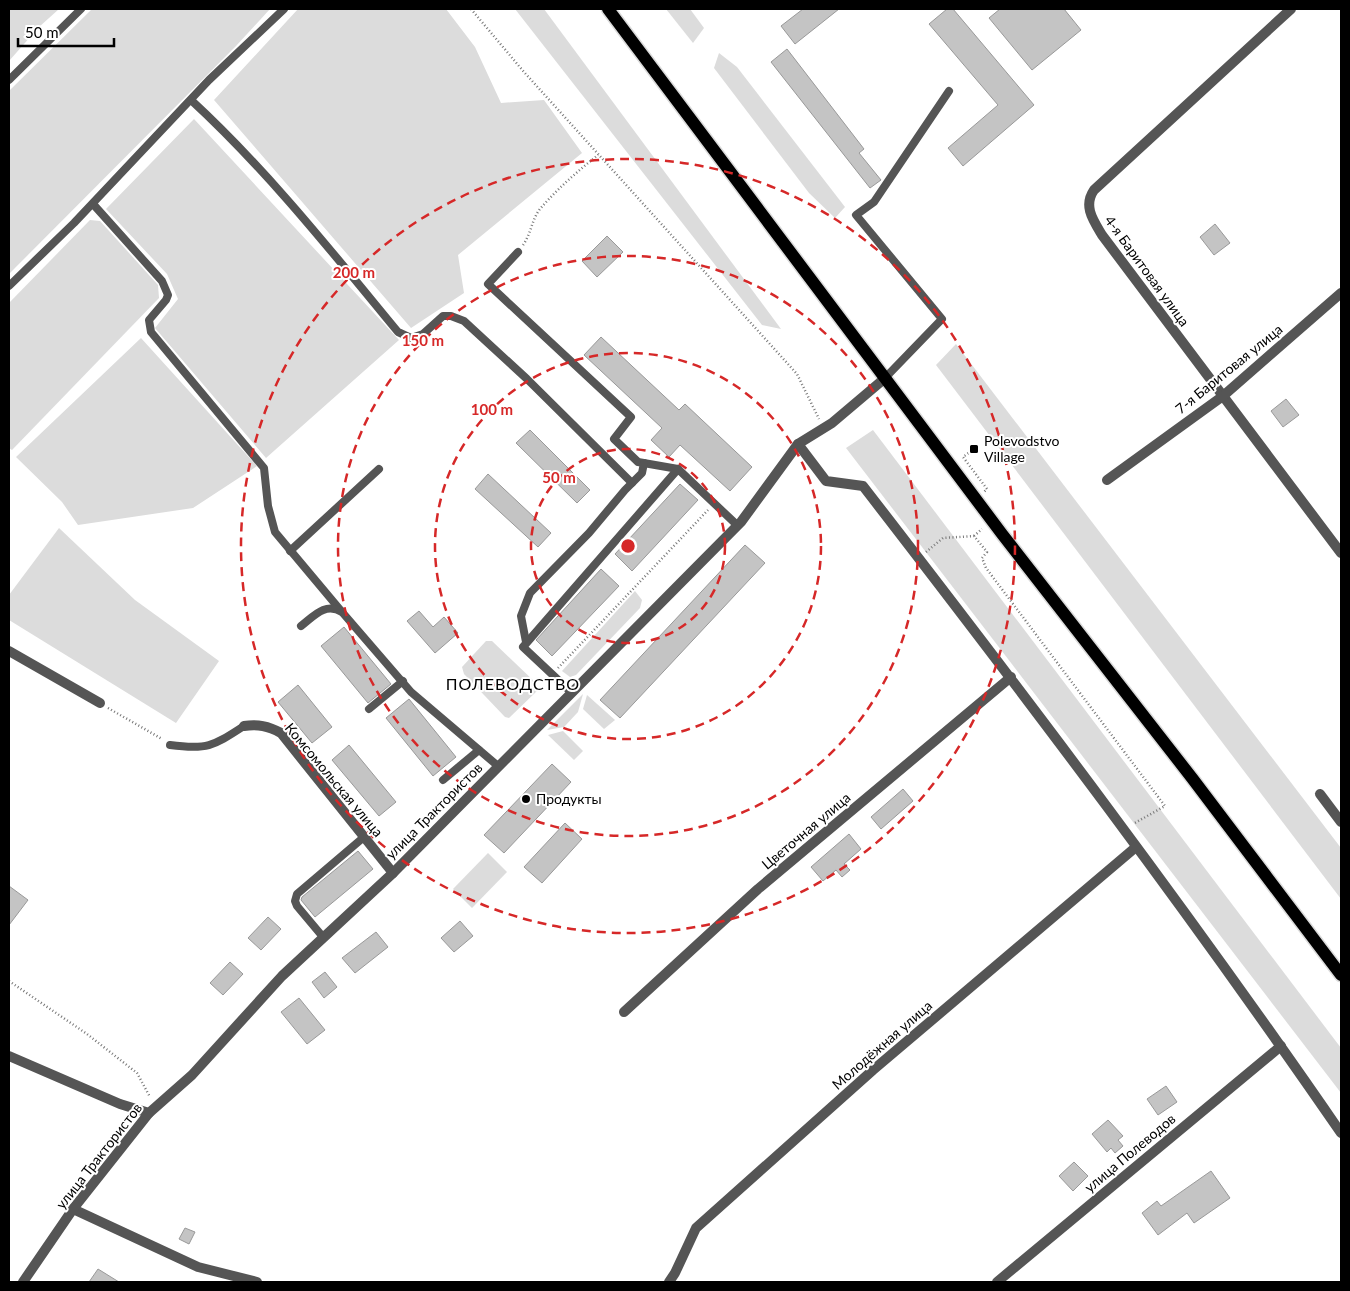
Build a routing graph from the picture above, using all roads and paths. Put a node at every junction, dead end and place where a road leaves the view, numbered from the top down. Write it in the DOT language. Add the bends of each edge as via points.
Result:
graph roads {
  1 [pos="81,9"];
  2 [pos="284,9"];
  3 [pos="470,9"];
  4 [pos="608,9"];
  5 [pos="1291,9"];
  6 [pos="9,80"];
  7 [pos="948,90"];
  8 [pos="190,100"];
  9 [pos="598,154"];
  10 [pos="92,204"];
  11 [pos="518,252"];
  12 [pos="9,286"];
  13 [pos="1341,293"];
  14 [pos="884,379"];
  15 [pos="1223,396"];
  16 [pos="832,423"];
  17 [pos="798,444"];
  18 [pos="644,463"];
  19 [pos="379,469"];
  20 [pos="678,469"];
  21 [pos="1107,480"];
  22 [pos="632,483"];
  23 [pos="714,504"];
  24 [pos="737,525"];
  25 [pos="290,551"];
  26 [pos="1341,553"];
  27 [pos="919,558"];
  28 [pos="342,612"];
  29 [pos="301,626"];
  30 [pos="526,642"];
  31 [pos="9,651"];
  32 [pos="552,674"];
  33 [pos="1011,676"];
  34 [pos="403,682"];
  35 [pos="571,692"];
  36 [pos="100,703"];
  37 [pos="369,709"];
  38 [pos="244,726"];
  39 [pos="170,745"];
  40 [pos="479,750"];
  41 [pos="498,766"];
  42 [pos="442,780"];
  43 [pos="1320,794"];
  44 [pos="1341,822"];
  45 [pos="1123,829"];
  46 [pos="364,837"];
  47 [pos="1136,847"];
  48 [pos="393,873"];
  49 [pos="323,937"];
  50 [pos="1341,974"];
  51 [pos="9,981"];
  52 [pos="624,1012"];
  53 [pos="1282,1046"];
  54 [pos="9,1056"];
  55 [pos="152,1110"];
  56 [pos="1341,1133"];
  57 [pos="73,1209"];
  58 [pos="23,1282"];
  59 [pos="257,1282"];
  60 [pos="669,1282"];
  61 [pos="996,1282"];
  1 -- 6 [label="lane"];
  2 -- 8 [label="lane"];
  3 -- 9 [label="path"];
  4 -- 14 [label="main road"];
  5 -- 15 [label="street, 4-я Баритовая улица" via="1094,190 1089,199 1091,215 1102,235"];
  7 -- 14 [label="lane" via="874,202 856,215 942,319"];
  8 -- 10 [label="lane"];
  8 -- 22 [label="lane" via="222,128 310,226 398,332 411,338 423,334 443,316 464,321"];
  9 -- 11 [label="path" via="539,210 528,239"];
  9 -- 16 [label="path" via="797,374 817,419"];
  10 -- 12 [label="lane"];
  10 -- 25 [label="lane" via="162,281 168,295 149,320 151,332 264,468 275,532"];
  11 -- 18 [label="lane" via="488,284 632,417 614,439 638,462"];
  13 -- 15 [label="street, 7-я Баритовая улица"];
  14 -- 16 [label="street, улица Трактористов"];
  14 -- 50 [label="main road"];
  15 -- 21 [label="street, 7-я Баритовая улица"];
  15 -- 26 [label="street, 4-я Баритовая улица"];
  16 -- 17 [label="street, улица Трактористов"];
  17 -- 24 [label="street, улица Трактористов"];
  17 -- 27 [label="street" via="826,481 863,486"];
  18 -- 20 [label="lane"];
  18 -- 22 [label="lane" via="642,473"];
  19 -- 25 [label="lane"];
  20 -- 23 [label="lane"];
  20 -- 30 [label="lane"];
  22 -- 30 [label="lane" via="530,593 521,616"];
  23 -- 24 [label="lane"];
  23 -- 32 [label="path"];
  24 -- 35 [label="street, улица Трактористов"];
  25 -- 28 [label="lane"];
  27 -- 33 [label="street"];
  27 -- 45 [label="path" via="943,538 974,536 981,544 987,552 982,558 986,568 1165,806"];
  28 -- 29 [label="lane" via="326,608"];
  28 -- 34 [label="lane"];
  30 -- 32 [label="lane" via="523,647"];
  31 -- 36 [label="street"];
  32 -- 35 [label="lane"];
  33 -- 45 [label="street"];
  33 -- 52 [label="street, Цветочная улица" via="758,889"];
  34 -- 37 [label="lane"];
  34 -- 40 [label="lane"];
  35 -- 41 [label="street, улица Трактористов"];
  36 -- 39 [label="path"];
  38 -- 39 [label="lane" via="216,744 195,748"];
  38 -- 46 [label="street, Комсомольская улица" via="262,725 281,733"];
  40 -- 41 [label="lane"];
  40 -- 42 [label="lane"];
  41 -- 48 [label="street, улица Трактористов"];
  43 -- 44 [label="street"];
  45 -- 47 [label="street"];
  46 -- 48 [label="street, Комсомольская улица"];
  46 -- 49 [label="lane" via="299,891 295,898 297,906"];
  47 -- 53 [label="street"];
  47 -- 60 [label="street, Молодёжная улица" via="873,1070 696,1228"];
  48 -- 49 [label="street, улица Трактористов"];
  49 -- 55 [label="street, улица Трактористов" via="282,976 192,1075"];
  51 -- 55 [label="path" via="137,1073"];
  53 -- 56 [label="street"];
  53 -- 61 [label="street, улица Полеводов"];
  54 -- 55 [label="street" via="120,1104"];
  55 -- 57 [label="street, улица Трактористов"];
  57 -- 58 [label="street, улица Трактористов"];
  57 -- 59 [label="street" via="198,1267"];
}
